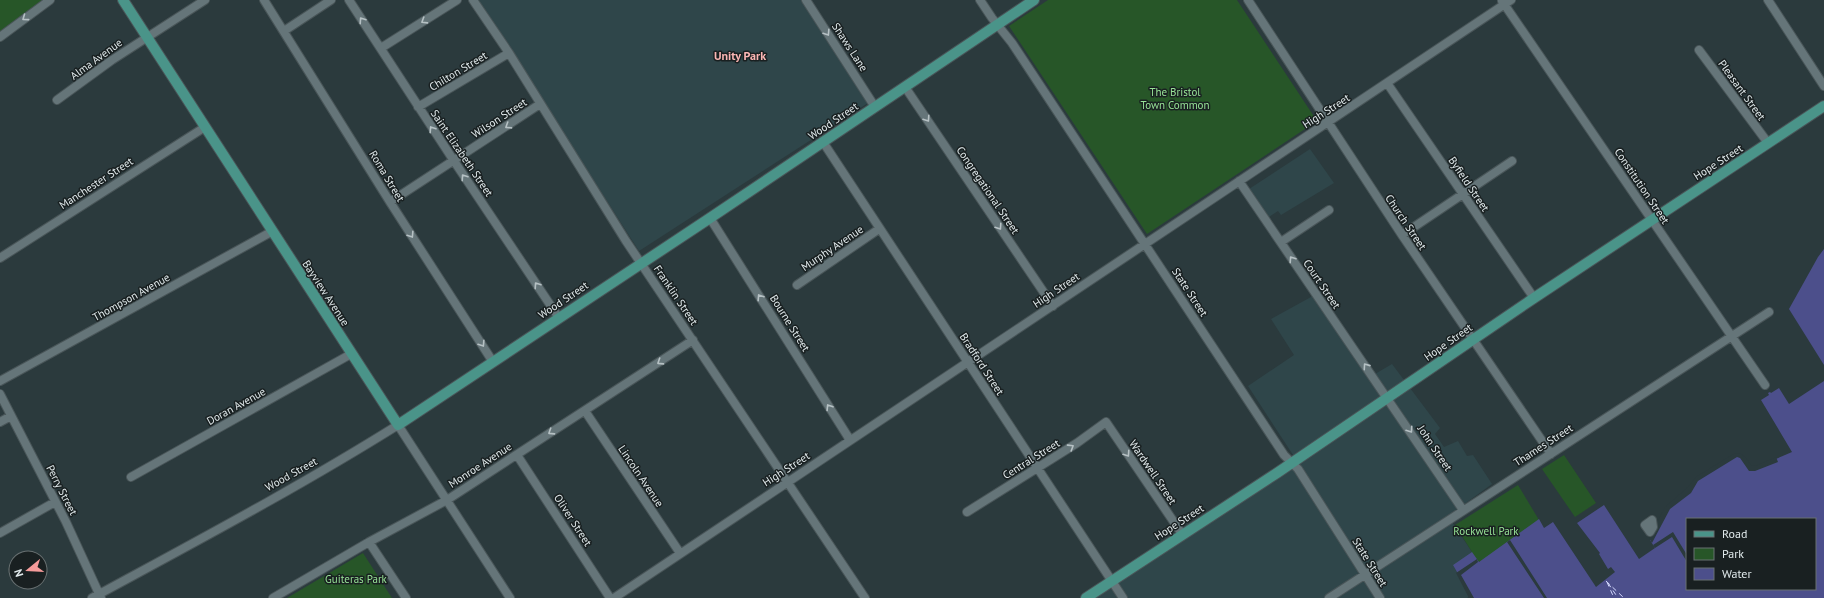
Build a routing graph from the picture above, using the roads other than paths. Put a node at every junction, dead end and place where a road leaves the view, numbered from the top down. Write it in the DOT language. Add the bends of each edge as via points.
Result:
graph roads {
  1 [pos="50,0"];
  2 [pos="123,0"];
  3 [pos="205,0"];
  4 [pos="264,0"];
  5 [pos="331,0"];
  6 [pos="349,0"];
  7 [pos="457,0"];
  8 [pos="473,0"];
  9 [pos="806,0"];
  10 [pos="980,0"];
  11 [pos="1034,0"];
  12 [pos="1248,0"];
  13 [pos="1768,0"];
  14 [pos="1505,1"];
  15 [pos="998,25"];
  16 [pos="284,31"];
  17 [pos="147,36"];
  18 [pos="0,37"];
  19 [pos="381,48"];
  20 [pos="1699,50"];
  21 [pos="509,53"];
  22 [pos="1387,83"];
  23 [pos="1824,86"];
  24 [pos="905,87"];
  25 [pos="57,100"];
  26 [pos="540,104"];
  27 [pos="1824,106"];
  28 [pos="418,107"];
  29 [pos="875,107"];
  30 [pos="1327,123"];
  31 [pos="205,127"];
  32 [pos="823,142"];
  33 [pos="1768,143"];
  34 [pos="454,161"];
  35 [pos="1512,161"];
  36 [pos="1239,181"];
  37 [pos="1463,193"];
  38 [pos="390,202"];
  39 [pos="1329,210"];
  40 [pos="710,218"];
  41 [pos="1652,219"];
  42 [pos="879,229"];
  43 [pos="271,232"];
  44 [pos="1402,235"];
  45 [pos="1281,242"];
  46 [pos="1145,244"];
  47 [pos="0,258"];
  48 [pos="641,263"];
  49 [pos="797,285"];
  50 [pos="1534,298"];
  51 [pos="1053,306"];
  52 [pos="1769,312"];
  53 [pos="559,318"];
  54 [pos="1732,336"];
  55 [pos="693,340"];
  56 [pos="1473,340"];
  57 [pos="351,354"];
  58 [pos="493,362"];
  59 [pos="968,362"];
  60 [pos="0,381"];
  61 [pos="1765,385"];
  62 [pos="0,394"];
  63 [pos="1388,398"];
  64 [pos="584,411"];
  65 [pos="11,416"];
  66 [pos="0,422"];
  67 [pos="1106,422"];
  68 [pos="398,425"];
  69 [pos="850,440"];
  70 [pos="1551,454"];
  71 [pos="517,455"];
  72 [pos="1292,462"];
  73 [pos="1038,468"];
  74 [pos="131,477"];
  75 [pos="786,482"];
  76 [pos="447,500"];
  77 [pos="55,502"];
  78 [pos="1463,510"];
  79 [pos="967,512"];
  80 [pos="0,533"];
  81 [pos="1182,534"];
  82 [pos="369,542"];
  83 [pos="680,553"];
  84 [pos="1365,574"];
  85 [pos="1112,580"];
  86 [pos="98,597"];
  87 [pos="273,598"];
  88 [pos="406,598"];
  89 [pos="510,598"];
  90 [pos="610,598"];
  91 [pos="614,598"];
  92 [pos="865,598"];
  93 [pos="1086,598"];
  94 [pos="1123,598"];
  95 [pos="1329,598"];
  96 [pos="1380,598"];
  1 -- 18 [label="street, one-way"];
  2 -- 17 [label="main road, Bayview Avenue"];
  3 -- 17 [label="street, Alma Avenue"];
  4 -- 16 [label="street, Roma Street"];
  5 -- 16 [label="street"];
  19 -- 6 [label="street, Saint Elizabeth Street, one-way"];
  7 -- 19 [label="street, one-way"];
  8 -- 21 [label="street, Franklin Street"];
  9 -- 29 [label="street, Shaws Lane, one-way"];
  10 -- 15 [label="street, State Street"];
  11 -- 15 [label="main road, Wood Street"];
  12 -- 30 [label="street, Church Street"];
  13 -- 23 [label="street"];
  14 -- 22 [label="street, High Street"];
  14 -- 41 [label="street, Constitution Street"];
  15 -- 24 [label="main road, Wood Street"];
  15 -- 46 [label="street, State Street"];
  16 -- 38 [label="street, Roma Street"];
  17 -- 25 [label="street, Alma Avenue"];
  17 -- 31 [label="main road, Bayview Avenue"];
  19 -- 28 [label="street, Saint Elizabeth Street"];
  20 -- 33 [label="street, Pleasant Street"];
  21 -- 26 [label="street, Franklin Street"];
  21 -- 28 [label="street, Chilton Street"];
  22 -- 30 [label="street, High Street"];
  22 -- 37 [label="street, Byfield Street"];
  24 -- 29 [label="main road, Wood Street"];
  24 -- 51 [label="street, Congregational Street, one-way"];
  26 -- 34 [label="street, Wilson Street, one-way"];
  26 -- 48 [label="street, Franklin Street"];
  27 -- 33 [label="main road, Hope Street"];
  34 -- 28 [label="street, Saint Elizabeth Street, one-way"];
  29 -- 32 [label="main road, Wood Street"];
  30 -- 36 [label="street, High Street"];
  30 -- 44 [label="street, Church Street"];
  31 -- 43 [label="main road, Bayview Avenue"];
  31 -- 47 [label="street, Manchester Street"];
  32 -- 40 [label="main road, Wood Street"];
  32 -- 42 [label="street, Bradford Street"];
  33 -- 41 [label="main road, Hope Street"];
  34 -- 38 [label="street, Wilson Street"];
  53 -- 34 [label="street, Saint Elizabeth Street, one-way"];
  35 -- 37 [label="street"];
  36 -- 45 [label="street, Court Street"];
  36 -- 46 [label="street, High Street"];
  37 -- 44 [label="street"];
  37 -- 50 [label="street, Byfield Street"];
  38 -- 58 [label="street, Roma Street, one-way"];
  39 -- 45 [label="street"];
  40 -- 48 [label="main road, Wood Street"];
  69 -- 40 [label="street, Bourne Street, one-way"];
  41 -- 50 [label="main road, Hope Street"];
  41 -- 54 [label="street, Constitution Street"];
  42 -- 49 [label="street, Murphy Avenue"];
  42 -- 59 [label="street, Bradford Street"];
  43 -- 57 [label="main road, Bayview Avenue"];
  43 -- 60 [label="street, Thompson Avenue"];
  44 -- 56 [label="street, Church Street"];
  63 -- 45 [label="street, Court Street, one-way"];
  46 -- 51 [label="street, High Street"];
  46 -- 72 [label="street, State Street" via="1284,455"];
  48 -- 53 [label="main road, Wood Street"];
  48 -- 55 [label="street, Franklin Street"];
  50 -- 56 [label="main road, Hope Street"];
  51 -- 59 [label="street, High Street"];
  52 -- 54 [label="street, Thames Street"];
  53 -- 58 [label="main road, Wood Street"];
  54 -- 61 [label="street, Constitution Street"];
  54 -- 70 [label="street, Thames Street"];
  55 -- 64 [label="street, Monroe Avenue, one-way"];
  55 -- 75 [label="street, Franklin Street"];
  56 -- 63 [label="main road, Hope Street"];
  56 -- 70 [label="street, Church Street"];
  57 -- 68 [label="main road, Bayview Avenue"];
  57 -- 74 [label="street, Doran Avenue"];
  58 -- 68 [label="main road, Wood Street"];
  59 -- 69 [label="street, High Street"];
  59 -- 73 [label="street, Bradford Street"];
  62 -- 65 [label="street, Perry Street"];
  63 -- 72 [label="main road, Hope Street"];
  63 -- 78 [label="street, John Street, one-way"];
  64 -- 71 [label="street, Monroe Avenue, one-way"];
  64 -- 83 [label="street, Lincoln Avenue"];
  65 -- 66 [label="street"];
  65 -- 77 [label="street, Perry Street"];
  73 -- 67 [label="street, Central Street, one-way"];
  67 -- 81 [label="street, Wardwell Street, one-way"];
  68 -- 76 [label="street, Bayview Avenue"];
  68 -- 86 [label="street, Wood Street" via="359,450"];
  69 -- 75 [label="street, High Street"];
  70 -- 78 [label="street, Thames Street"];
  71 -- 76 [label="street, Monroe Avenue"];
  71 -- 90 [label="street, Oliver Street"];
  72 -- 81 [label="main road, Hope Street"];
  72 -- 84 [label="street, State Street"];
  73 -- 79 [label="street, Central Street"];
  73 -- 85 [label="street, Bradford Street"];
  75 -- 83 [label="street, High Street"];
  75 -- 92 [label="street, Franklin Street"];
  76 -- 82 [label="street, Monroe Avenue"];
  76 -- 89 [label="street, Bayview Avenue"];
  77 -- 80 [label="street"];
  77 -- 86 [label="street, Perry Street"];
  78 -- 84 [label="street, Thames Street"];
  81 -- 85 [label="main road, Hope Street"];
  82 -- 87 [label="street, Monroe Avenue"];
  82 -- 88 [label="street"];
  83 -- 91 [label="street, High Street"];
  84 -- 95 [label="street, Thames Street"];
  84 -- 96 [label="street, State Street"];
  85 -- 93 [label="main road, Hope Street"];
  85 -- 94 [label="street, Bradford Street"];
}
